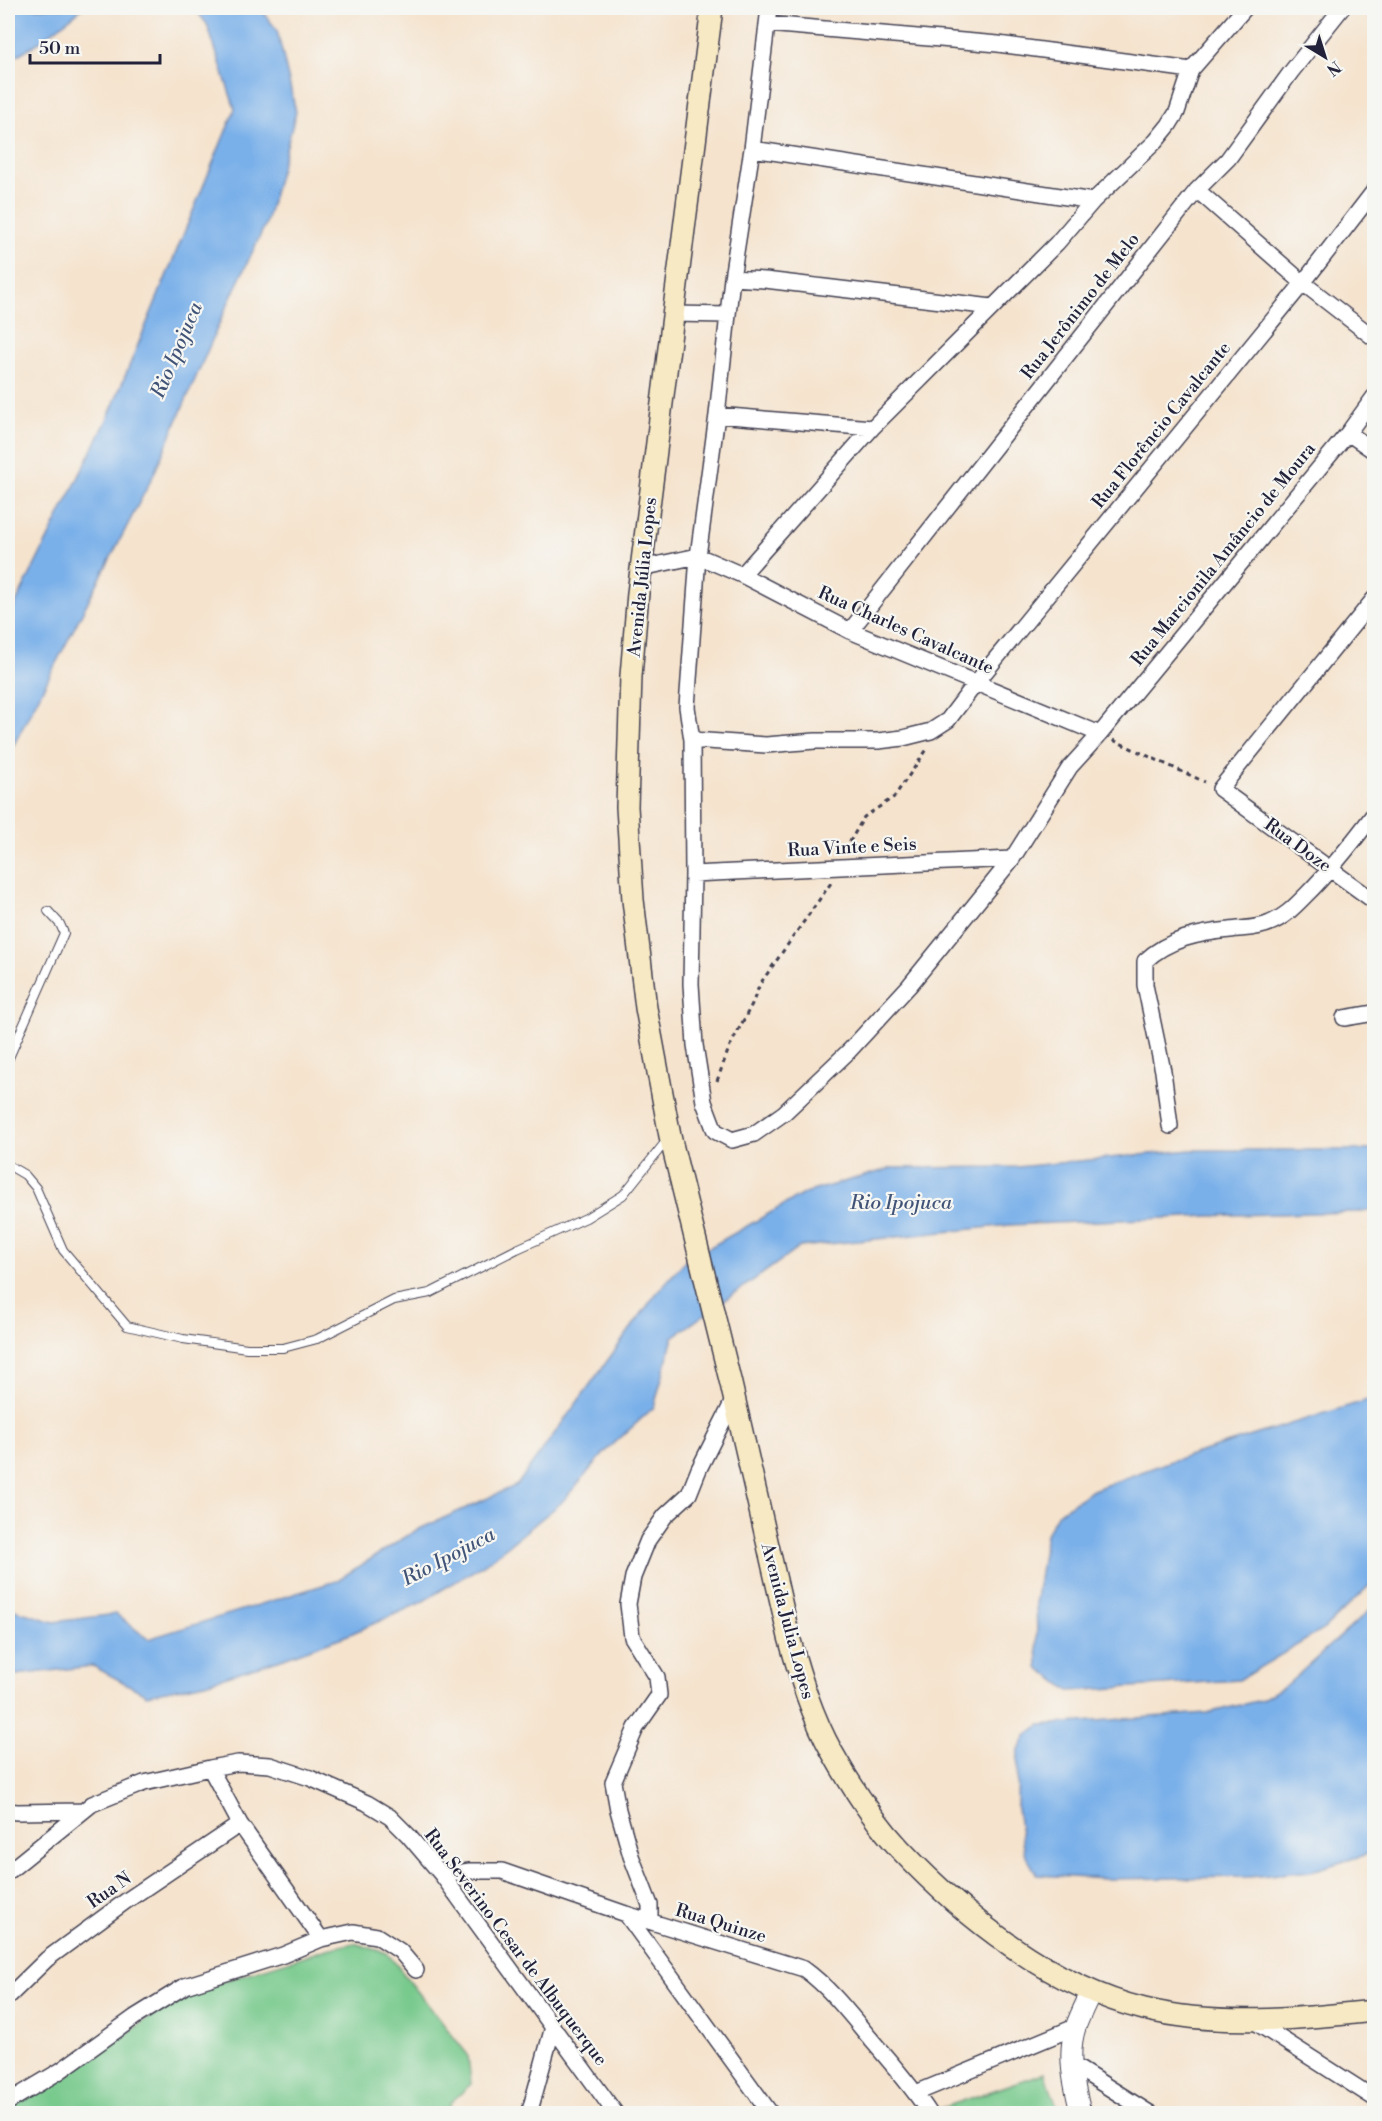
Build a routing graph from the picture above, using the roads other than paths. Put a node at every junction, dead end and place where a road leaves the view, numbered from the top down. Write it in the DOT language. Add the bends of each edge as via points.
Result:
graph roads {
  1 [pos="712,8"];
  2 [pos="769,8"];
  3 [pos="1245,8"];
  4 [pos="1342,8"];
  5 [pos="767,24"];
  6 [pos="1191,70"];
  7 [pos="752,149"];
  8 [pos="1197,190"];
  9 [pos="1374,191"];
  10 [pos="1093,201"];
  11 [pos="732,278"];
  12 [pos="1303,283"];
  13 [pos="992,307"];
  14 [pos="673,314"];
  15 [pos="728,315"];
  16 [pos="1374,338"];
  17 [pos="1374,397"];
  18 [pos="717,416"];
  19 [pos="872,428"];
  20 [pos="1348,433"];
  21 [pos="1374,451"];
  22 [pos="698,556"];
  23 [pos="641,568"];
  24 [pos="742,575"];
  25 [pos="1374,599"];
  26 [pos="850,630"];
  27 [pos="976,683"];
  28 [pos="1100,734"];
  29 [pos="692,740"];
  30 [pos="1374,814"];
  31 [pos="1012,859"];
  32 [pos="1332,869"];
  33 [pos="693,874"];
  34 [pos="1374,901"];
  35 [pos="48,911"];
  36 [pos="1374,1013"];
  37 [pos="1344,1018"];
  38 [pos="8,1060"];
  39 [pos="1170,1126"];
  40 [pos="671,1141"];
  41 [pos="8,1165"];
  42 [pos="732,1392"];
  43 [pos="210,1768"];
  44 [pos="8,1811"];
  45 [pos="82,1811"];
  46 [pos="240,1824"];
  47 [pos="8,1872"];
  48 [pos="442,1875"];
  49 [pos="626,1914"];
  50 [pos="650,1922"];
  51 [pos="321,1939"];
  52 [pos="416,1970"];
  53 [pos="1091,1992"];
  54 [pos="8,1997"];
  55 [pos="1374,2011"];
  56 [pos="1252,2020"];
  57 [pos="553,2027"];
  58 [pos="1076,2028"];
  59 [pos="1071,2064"];
  60 [pos="916,2093"];
  61 [pos="1374,2098"];
  62 [pos="8,2102"];
  63 [pos="529,2114"];
  64 [pos="616,2114"];
  65 [pos="771,2114"];
  66 [pos="930,2114"];
  67 [pos="1081,2114"];
  68 [pos="1150,2114"];
  1 -- 14 [label="main road, Avenida Júlia Lopes"];
  2 -- 5 [label="street, Rua Marcionila Amâncio de Moura"];
  3 -- 6 [label="street"];
  4 -- 8 [label="street, Rua Jerônimo de Melo" via="1228,159"];
  5 -- 6 [label="street" via="998,44"];
  5 -- 7 [label="street, Rua Marcionila Amâncio de Moura"];
  6 -- 10 [label="street" via="1169,125"];
  7 -- 10 [label="street"];
  7 -- 11 [label="street, Rua Marcionila Amâncio de Moura"];
  8 -- 12 [label="street"];
  8 -- 26 [label="street, Rua Jerônimo de Melo"];
  9 -- 12 [label="street, Rua Florêncio Cavalcante"];
  10 -- 13 [label="street"];
  11 -- 13 [label="street"];
  11 -- 15 [label="street, Rua Marcionila Amâncio de Moura"];
  12 -- 16 [label="street"];
  12 -- 27 [label="street, Rua Florêncio Cavalcante"];
  13 -- 19 [label="street"];
  14 -- 15 [label="street"];
  14 -- 23 [label="main road, Avenida Júlia Lopes"];
  15 -- 18 [label="street, Rua Marcionila Amâncio de Moura"];
  17 -- 20 [label="street, Rua Marcionila Amâncio de Moura"];
  18 -- 19 [label="street"];
  18 -- 22 [label="street, Rua Marcionila Amâncio de Moura"];
  19 -- 24 [label="street"];
  20 -- 21 [label="street"];
  20 -- 28 [label="street, Rua Marcionila Amâncio de Moura"];
  22 -- 23 [label="street"];
  22 -- 24 [label="street, Rua Charles Cavalcante"];
  22 -- 29 [label="street, Rua Marcionila Amâncio de Moura" via="687,707"];
  23 -- 40 [label="main road, Avenida Júlia Lopes" via="631,676 627,807 646,1008"];
  24 -- 26 [label="street, Rua Charles Cavalcante"];
  25 -- 32 [label="street, Rua Doze" via="1221,789"];
  26 -- 27 [label="street, Rua Charles Cavalcante"];
  27 -- 28 [label="street, Rua Charles Cavalcante"];
  27 -- 29 [label="street, Rua Florêncio Cavalcante" via="948,720 903,738 766,745"];
  28 -- 31 [label="street, Rua Marcionila Amâncio de Moura" via="1070,767"];
  29 -- 33 [label="street, Rua Marcionila Amâncio de Moura"];
  30 -- 32 [label="street"];
  31 -- 33 [label="street, Rua Vinte e Seis"];
  31 -- 33 [label="street, Rua Marcionila Amâncio de Moura" via="909,986 849,1051 784,1113 754,1134 732,1140 715,1131 704,1102 695,1045 691,984"];
  32 -- 34 [label="street, Rua Doze"];
  32 -- 39 [label="street" via="1291,909 1270,923 1252,929 1189,936 1156,950 1145,961 1145,985"];
  35 -- 38 [label="lane" via="64,933"];
  36 -- 37 [label="street"];
  40 -- 41 [label="lane" via="623,1195 586,1218 430,1293 394,1300 317,1339 284,1348 247,1348 127,1326 63,1250 36,1188 25,1175"];
  40 -- 42 [label="main road, Avenida Júlia Lopes"];
  42 -- 50 [label="street" via="689,1494 665,1516 648,1540 633,1577 628,1604 632,1637 657,1677 659,1695 636,1728 613,1782 631,1856 650,1905"];
  42 -- 53 [label="main road, Avenida Julia Lopes" via="789,1637 816,1718 832,1752 898,1847 941,1890 1035,1961"];
  43 -- 45 [label="street, Rua Severino Cesar de Albuquerque" via="120,1791"];
  43 -- 46 [label="street"];
  43 -- 48 [label="street, Rua Severino Cesar de Albuquerque" via="238,1763 270,1765 367,1803 390,1817"];
  44 -- 45 [label="street"];
  45 -- 47 [label="street, Rua Severino Cesar de Albuquerque"];
  46 -- 51 [label="street"];
  46 -- 54 [label="street, Rua N" via="47,1959"];
  48 -- 49 [label="street, Rua Quinze" via="470,1870 502,1871"];
  48 -- 57 [label="street, Rua Severino Cesar de Albuquerque"];
  49 -- 50 [label="street, Rua Quinze"];
  49 -- 65 [label="street"];
  50 -- 60 [label="street, Rua Quinze" via="804,1969 821,1982"];
  51 -- 52 [label="street" via="353,1932 377,1936 400,1951"];
  51 -- 62 [label="street" via="185,1986"];
  53 -- 56 [label="main road, Avenida Julia Lopes" via="1144,2009 1202,2018"];
  53 -- 58 [label="street"];
  55 -- 56 [label="main road, Avenida Julia Lopes"];
  56 -- 61 [label="street"];
  57 -- 63 [label="street"];
  57 -- 64 [label="street, Rua Severino Cesar de Albuquerque"];
  58 -- 59 [label="street"];
  58 -- 60 [label="street"];
  59 -- 67 [label="street"];
  59 -- 68 [label="street"];
  60 -- 66 [label="street, Rua Quinze"];
}
